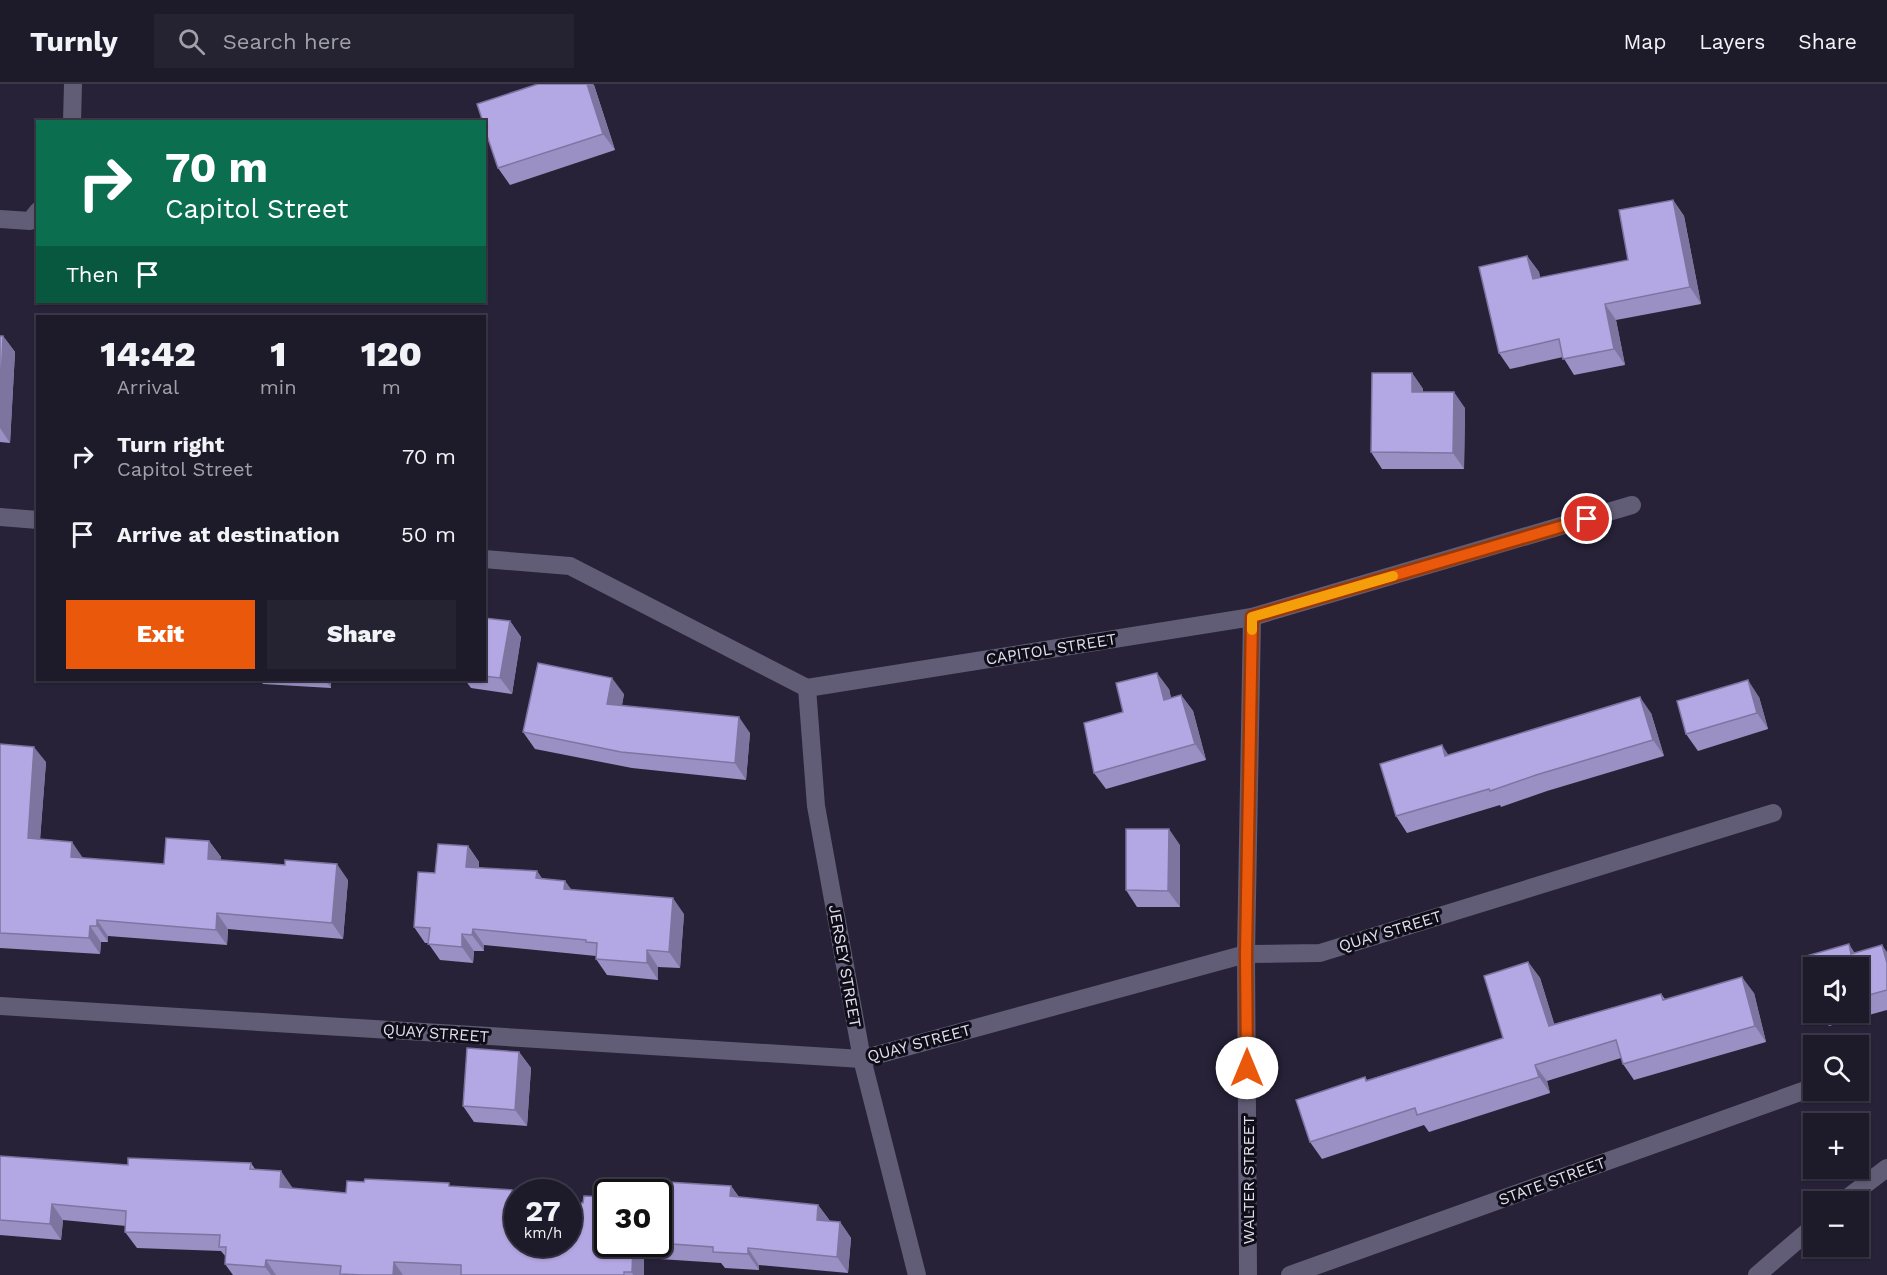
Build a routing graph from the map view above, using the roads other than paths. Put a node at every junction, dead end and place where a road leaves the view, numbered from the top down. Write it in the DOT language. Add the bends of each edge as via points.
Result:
graph roads {
  1 [pos="73,84"];
  2 [pos="72,120"];
  3 [pos="36,214"];
  4 [pos="0,219"];
  5 [pos="1632,505"];
  6 [pos="0,517"];
  7 [pos="36,520"];
  8 [pos="486,559"];
  9 [pos="1252,617"];
  10 [pos="807,688"];
  11 [pos="1773,813"];
  12 [pos="1246,954"];
  13 [pos="0,1006"];
  14 [pos="862,1059"];
  15 [pos="1803,1091"];
  16 [pos="1887,1168"];
  17 [pos="1857,1191"];
  18 [pos="1803,1235"];
  19 [pos="917,1275"];
  20 [pos="1248,1275"];
  21 [pos="1290,1275"];
  22 [pos="1757,1275"];
  1 -- 2 [label="street"];
  3 -- 4 [label="street" via="30,221"];
  5 -- 9 [label="street, CAPITOL STREET"];
  6 -- 7 [label="street"];
  8 -- 10 [label="street" via="570,566"];
  9 -- 10 [label="street, CAPITOL STREET"];
  9 -- 12 [label="street, WALTER STREET"];
  10 -- 14 [label="street, JERSEY STREET" via="816,806"];
  11 -- 12 [label="street, QUAY STREET" via="1320,953"];
  12 -- 14 [label="street, QUAY STREET"];
  12 -- 20 [label="street, WALTER STREET"];
  13 -- 14 [label="street, QUAY STREET"];
  14 -- 19 [label="street, JERSEY STREET"];
  15 -- 21 [label="street, STATE STREET"];
  16 -- 17 [label="street"];
  18 -- 22 [label="street"];
}
